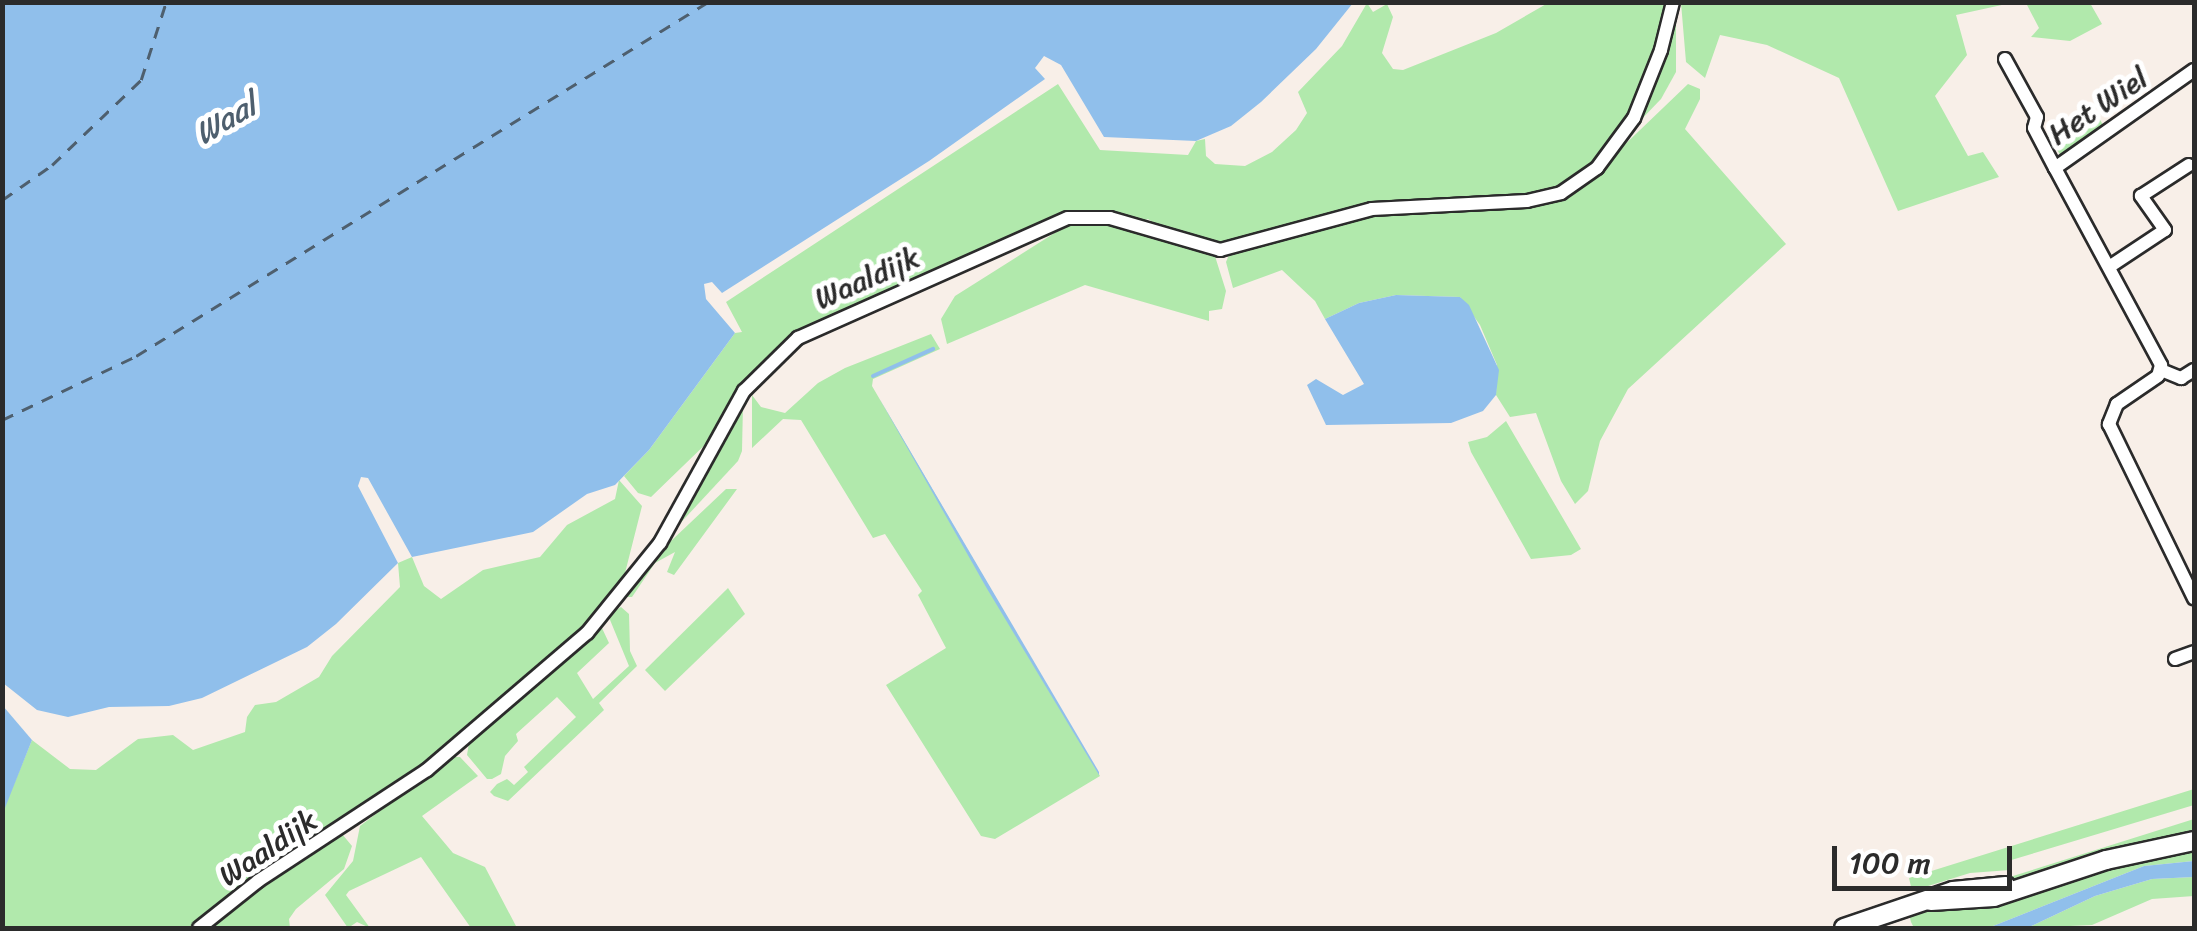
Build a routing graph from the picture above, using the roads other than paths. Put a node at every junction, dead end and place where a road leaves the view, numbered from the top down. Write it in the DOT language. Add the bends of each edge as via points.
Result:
graph roads {
  1 [pos="1672,2"];
  2 [pos="2005,59"];
  3 [pos="2194,70"];
  4 [pos="2189,164"];
  5 [pos="2056,168"];
  6 [pos="2109,267"];
  7 [pos="2161,370"];
  8 [pos="2194,370"];
  9 [pos="2194,598"];
  10 [pos="2194,652"];
  11 [pos="2175,659"];
  12 [pos="2194,841"];
  13 [pos="199,928"];
  14 [pos="1844,928"];
  1 -- 13 [label="street, Waaldijk" via="1662,50 1634,118 1596,168 1560,193 1528,201 1372,208 1220,250 1110,218 1068,218 798,338 744,392 660,543 587,632 428,770 258,881"];
  2 -- 5 [label="street, Het Wiel"];
  3 -- 5 [label="street, Het Wiel"];
  4 -- 6 [label="street" via="2141,196 2165,230"];
  5 -- 6 [label="street"];
  6 -- 7 [label="street"];
  7 -- 8 [label="street" via="2182,378"];
  7 -- 9 [label="street" via="2117,404 2109,424"];
  10 -- 11 [label="street"];
  12 -- 14 [label="main road" via="2019,887 1953,891"];
}
